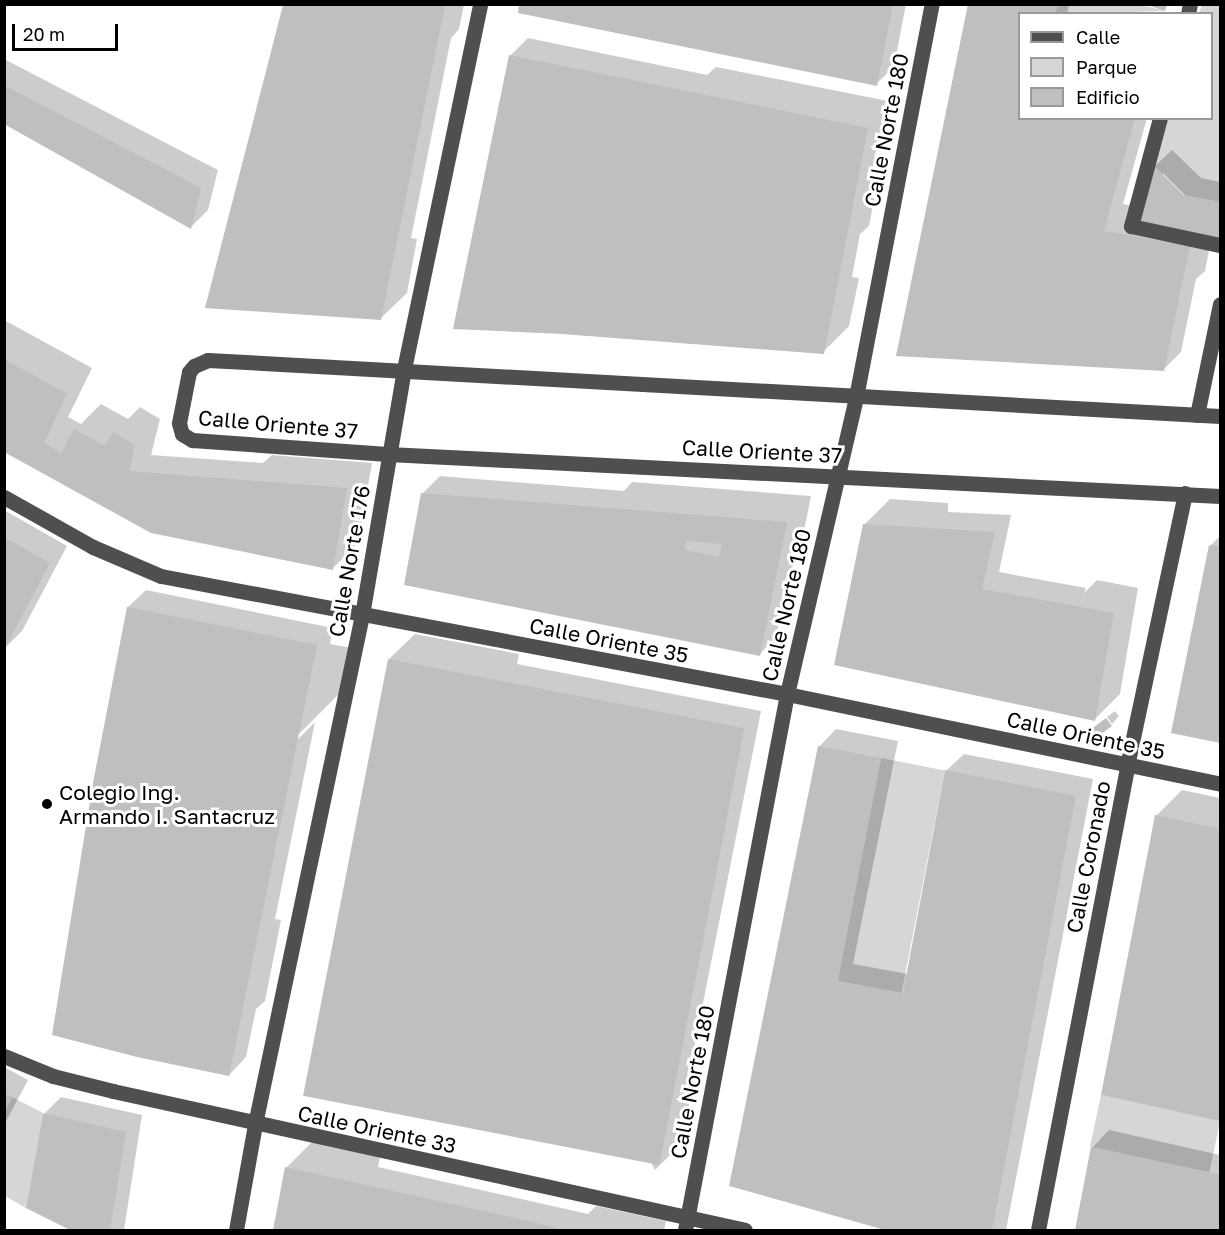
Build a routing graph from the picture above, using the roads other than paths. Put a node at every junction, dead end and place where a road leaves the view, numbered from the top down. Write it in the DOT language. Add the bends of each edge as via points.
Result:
graph roads {
  1 [pos="480,4"];
  2 [pos="932,4"];
  3 [pos="1159,120"];
  4 [pos="1221,245"];
  5 [pos="1221,304"];
  6 [pos="404,369"];
  7 [pos="856,396"];
  8 [pos="1197,415"];
  9 [pos="1221,416"];
  10 [pos="388,454"];
  11 [pos="839,475"];
  12 [pos="1185,493"];
  13 [pos="1221,496"];
  14 [pos="4,497"];
  15 [pos="362,615"];
  16 [pos="787,694"];
  17 [pos="1126,766"];
  18 [pos="1221,784"];
  19 [pos="4,1056"];
  20 [pos="255,1125"];
  21 [pos="687,1223"];
  22 [pos="236,1230"];
  23 [pos="745,1230"];
  24 [pos="1038,1230"];
  1 -- 6 [label="street, Calle Norte 176"];
  2 -- 7 [label="street, Calle Norte 180"];
  3 -- 4 [label="street" via="1131,226"];
  5 -- 8 [label="street"];
  6 -- 7 [label="street, Calle Oriente 37"];
  6 -- 10 [label="street, Calle Norte 176"];
  6 -- 10 [label="street, Calle Oriente 37" via="208,360 194,366 187,381 179,423 186,438"];
  7 -- 8 [label="street, Calle Oriente 37"];
  7 -- 11 [label="street, Calle Norte 180"];
  8 -- 9 [label="street, Calle Oriente 37"];
  10 -- 11 [label="street, Calle Oriente 37"];
  10 -- 15 [label="street, Calle Norte 176"];
  11 -- 12 [label="street, Calle Oriente 37"];
  11 -- 16 [label="street, Calle Norte 180"];
  12 -- 13 [label="street, Calle Oriente 37"];
  12 -- 17 [label="street, Calle Coronado"];
  14 -- 15 [label="street, Calle Oriente 35" via="93,547 161,576"];
  15 -- 16 [label="street, Calle Oriente 35"];
  15 -- 20 [label="street, Calle Norte 176"];
  16 -- 17 [label="street, Calle Oriente 35"];
  16 -- 21 [label="street, Calle Norte 180"];
  17 -- 18 [label="street, Calle Oriente 35"];
  17 -- 24 [label="street, Calle Coronado"];
  19 -- 20 [label="street, Calle Oriente 33" via="53,1076"];
  20 -- 21 [label="street, Calle Oriente 33"];
  20 -- 22 [label="street, Calle Norte 176"];
  21 -- 23 [label="street, Calle Oriente 33"];
}
